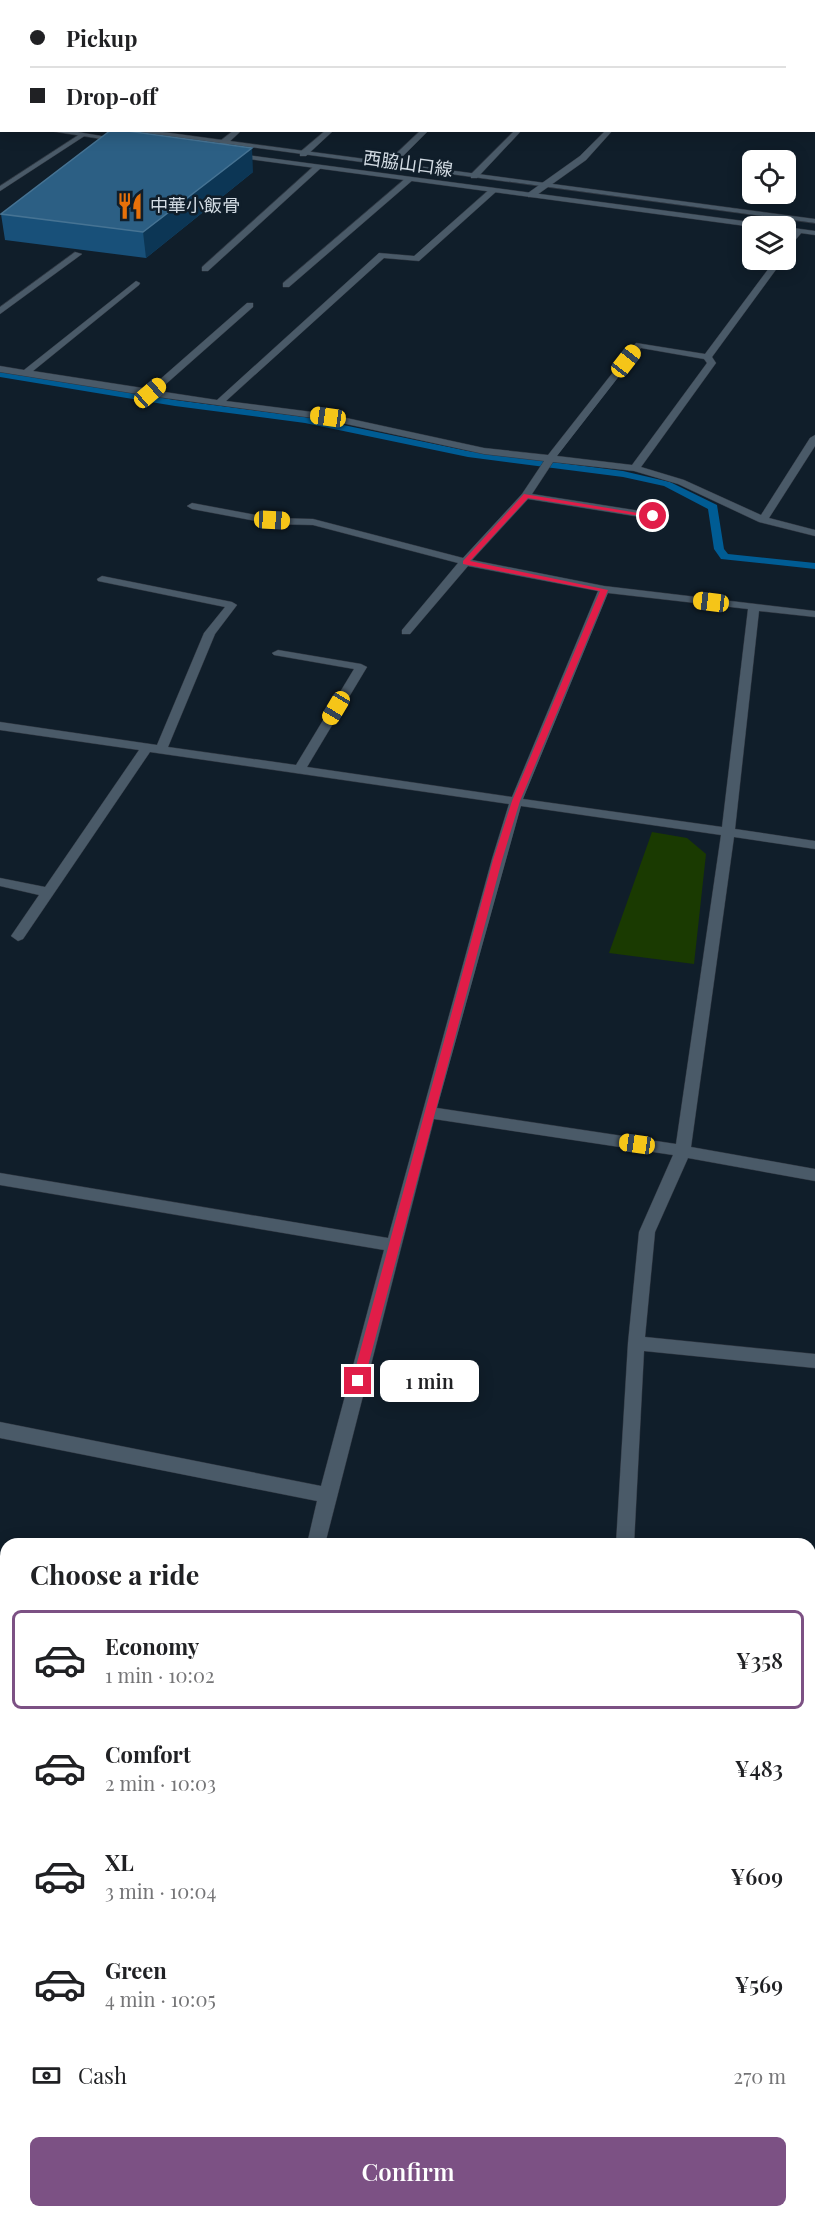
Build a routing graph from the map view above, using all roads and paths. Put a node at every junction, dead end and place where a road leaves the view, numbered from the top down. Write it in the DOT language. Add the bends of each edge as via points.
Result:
graph roads {
  1 [pos="61,132"];
  2 [pos="133,132"];
  3 [pos="141,132"];
  4 [pos="237,132"];
  5 [pos="329,132"];
  6 [pos="424,132"];
  7 [pos="517,132"];
  8 [pos="608,132"];
  9 [pos="82,135"];
  10 [pos="123,141"];
  11 [pos="135,142"];
  12 [pos="223,143"];
  13 [pos="226,154"];
  14 [pos="303,154"];
  15 [pos="389,165"];
  16 [pos="318,167"];
  17 [pos="474,176"];
  18 [pos="410,179"];
  19 [pos="544,185"];
  20 [pos="0,189"];
  21 [pos="494,190"];
  22 [pos="531,195"];
  23 [pos="815,221"];
  24 [pos="742,223"];
  25 [pos="796,230"];
  26 [pos="800,231"];
  27 [pos="815,233"];
  28 [pos="796,236"];
  29 [pos="78,254"];
  30 [pos="205,269"];
  31 [pos="772,270"];
  32 [pos="136,283"];
  33 [pos="286,285"];
  34 [pos="250,305"];
  35 [pos="0,311"];
  36 [pos="707,357"];
  37 [pos="0,369"];
  38 [pos="26,373"];
  39 [pos="150,393"];
  40 [pos="219,403"];
  41 [pos="815,438"];
  42 [pos="547,463"];
  43 [pos="635,468"];
  44 [pos="526,496"];
  45 [pos="192,506"];
  46 [pos="653,516"];
  47 [pos="764,520"];
  48 [pos="815,533"];
  49 [pos="465,562"];
  50 [pos="102,579"];
  51 [pos="604,590"];
  52 [pos="754,607"];
  53 [pos="815,614"];
  54 [pos="406,632"];
  55 [pos="278,654"];
  56 [pos="0,726"];
  57 [pos="146,748"];
  58 [pos="161,750"];
  59 [pos="299,770"];
  60 [pos="516,801"];
  61 [pos="728,833"];
  62 [pos="815,845"];
  63 [pos="0,882"];
  64 [pos="48,892"];
  65 [pos="18,936"];
  66 [pos="429,1113"];
  67 [pos="683,1150"];
  68 [pos="815,1175"];
  69 [pos="0,1179"];
  70 [pos="394,1245"];
  71 [pos="636,1343"];
  72 [pos="815,1361"];
  73 [pos="0,1430"];
  74 [pos="328,1495"];
  75 [pos="317,1538"];
  76 [pos="625,1538"];
  1 -- 9 [label="street"];
  2 -- 10 [label="street"];
  3 -- 12 [label="street, 西脇山口線"];
  4 -- 12 [label="street"];
  5 -- 14 [label="street"];
  6 -- 15 [label="street"];
  7 -- 17 [label="street"];
  8 -- 19 [label="street" via="583,158"];
  9 -- 10 [label="street"];
  9 -- 20 [label="street"];
  10 -- 11 [label="street"];
  12 -- 14 [label="street, 西脇山口線"];
  13 -- 16 [label="street, 西脇山口線"];
  14 -- 15 [label="street, 西脇山口線"];
  15 -- 17 [label="street, 西脇山口線"];
  16 -- 18 [label="street, 西脇山口線"];
  16 -- 30 [label="street"];
  17 -- 19 [label="street, 西脇山口線"];
  18 -- 21 [label="street, 西脇山口線"];
  18 -- 33 [label="street"];
  19 -- 22 [label="street"];
  19 -- 23 [label="street, 西脇山口線"];
  21 -- 22 [label="street, 西脇山口線"];
  21 -- 40 [label="street" via="416,259 382,255"];
  22 -- 24 [label="street, 西脇山口線"];
  25 -- 26 [label="street"];
  26 -- 27 [label="street"];
  26 -- 28 [label="street"];
  29 -- 35 [label="street"];
  31 -- 36 [label="street"];
  32 -- 38 [label="street"];
  34 -- 39 [label="street"];
  36 -- 42 [label="street" via="639,345"];
  36 -- 43 [label="street" via="712,363"];
  37 -- 38 [label="street"];
  38 -- 39 [label="street"];
  39 -- 40 [label="street"];
  40 -- 42 [label="street" via="328,417"];
  41 -- 47 [label="street"];
  42 -- 43 [label="street"];
  42 -- 44 [label="street"];
  43 -- 47 [label="street" via="681,482"];
  44 -- 46 [label="street"];
  44 -- 49 [label="street"];
  45 -- 49 [label="street" via="272,520 313,522"];
  47 -- 48 [label="street"];
  49 -- 51 [label="street"];
  49 -- 54 [label="street"];
  50 -- 58 [label="street" via="232,605 210,633"];
  51 -- 52 [label="street"];
  51 -- 60 [label="street"];
  52 -- 53 [label="street"];
  52 -- 61 [label="street"];
  55 -- 59 [label="street" via="361,667"];
  56 -- 57 [label="street"];
  57 -- 58 [label="street"];
  57 -- 64 [label="street"];
  58 -- 59 [label="street"];
  59 -- 60 [label="street"];
  60 -- 61 [label="street"];
  60 -- 66 [label="street"];
  61 -- 62 [label="street"];
  61 -- 67 [label="street"];
  63 -- 64 [label="street"];
  64 -- 65 [label="street"];
  66 -- 67 [label="street"];
  66 -- 70 [label="street"];
  67 -- 68 [label="street"];
  67 -- 71 [label="street" via="647,1232"];
  69 -- 70 [label="street"];
  70 -- 74 [label="street"];
  71 -- 72 [label="street"];
  71 -- 76 [label="street"];
  73 -- 74 [label="street"];
  74 -- 75 [label="street"];
}
